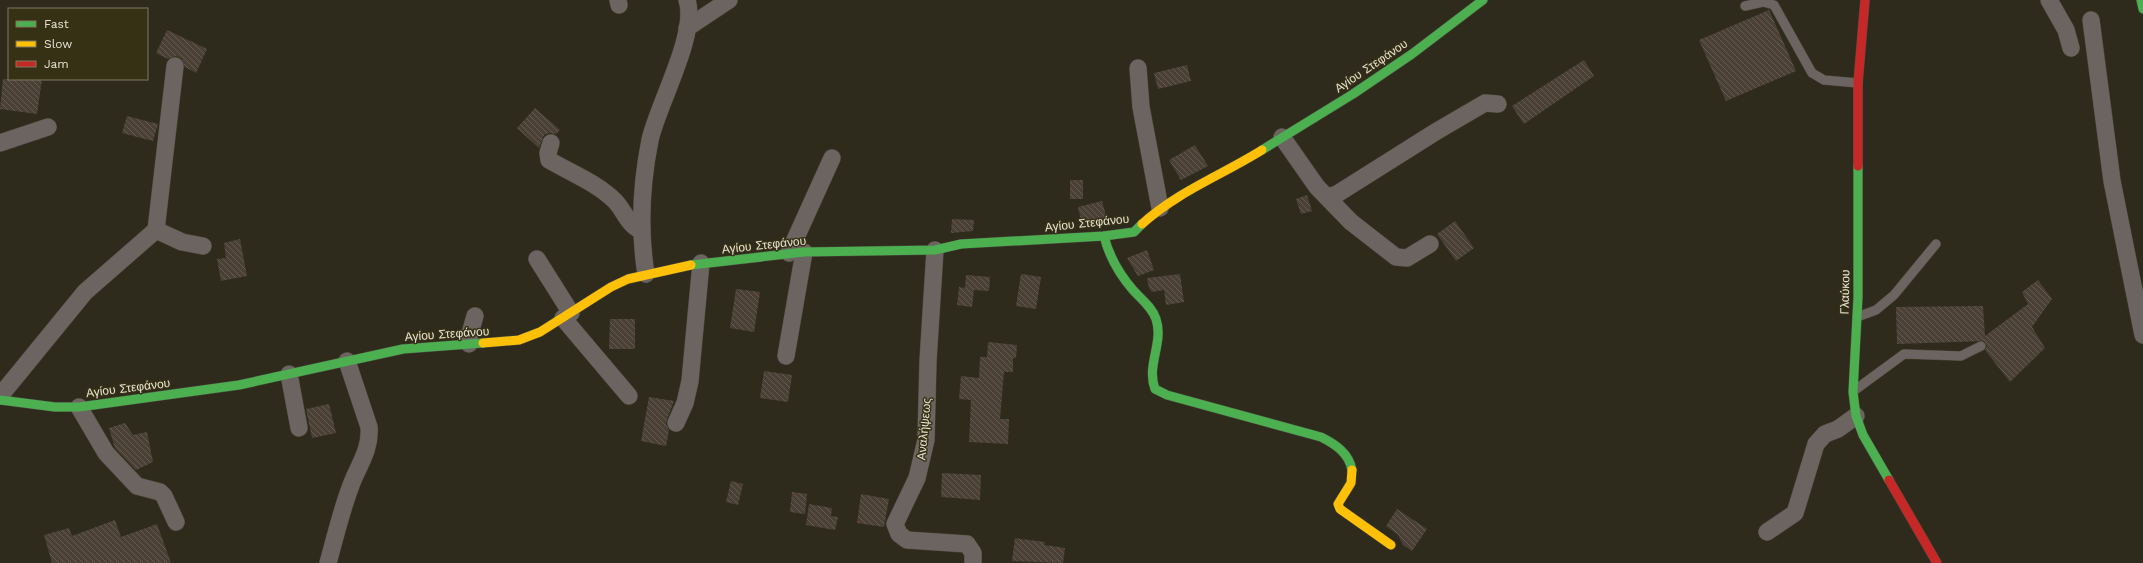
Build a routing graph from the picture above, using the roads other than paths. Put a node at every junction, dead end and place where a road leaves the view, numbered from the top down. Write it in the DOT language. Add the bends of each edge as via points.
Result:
graph roads {
  1 [pos="686,0"];
  2 [pos="729,0"];
  3 [pos="1483,0"];
  4 [pos="1865,0"];
  5 [pos="2049,0"];
  6 [pos="2141,0"];
  7 [pos="1468,5"];
  8 [pos="1744,6"];
  9 [pos="2143,9"];
  10 [pos="2091,20"];
  11 [pos="687,28"];
  12 [pos="2072,48"];
  13 [pos="175,66"];
  14 [pos="1138,68"];
  15 [pos="1858,83"];
  16 [pos="1498,104"];
  17 [pos="48,127"];
  18 [pos="1282,137"];
  19 [pos="0,143"];
  20 [pos="550,143"];
  21 [pos="832,158"];
  22 [pos="1329,196"];
  23 [pos="1160,208"];
  24 [pos="156,230"];
  25 [pos="641,230"];
  26 [pos="1104,236"];
  27 [pos="1430,244"];
  28 [pos="1936,244"];
  29 [pos="203,246"];
  30 [pos="935,250"];
  31 [pos="797,252"];
  32 [pos="537,259"];
  33 [pos="701,263"];
  34 [pos="646,274"];
  35 [pos="567,315"];
  36 [pos="475,316"];
  37 [pos="1857,316"];
  38 [pos="2143,335"];
  39 [pos="469,344"];
  40 [pos="1981,346"];
  41 [pos="786,356"];
  42 [pos="347,361"];
  43 [pos="289,374"];
  44 [pos="1852,392"];
  45 [pos="0,396"];
  46 [pos="629,396"];
  47 [pos="0,400"];
  48 [pos="79,406"];
  49 [pos="1856,416"];
  50 [pos="676,423"];
  51 [pos="300,428"];
  52 [pos="176,522"];
  53 [pos="1767,532"];
  54 [pos="1390,545"];
  55 [pos="328,563"];
  56 [pos="973,563"];
  57 [pos="1936,563"];
  1 -- 11 [label="street"];
  2 -- 11 [label="street"];
  3 -- 7 [label="street, Αγίου Στεφάνου"];
  4 -- 15 [label="street, Γλαύκου"];
  5 -- 12 [label="street" via="2064,26"];
  6 -- 9 [label="street"];
  7 -- 18 [label="street, Αγίου Στεφάνου" via="1386,72"];
  8 -- 15 [label="lane" via="1763,2 1774,5 1812,73 1824,80"];
  10 -- 38 [label="street" via="2112,181"];
  11 -- 25 [label="street" via="650,140 642,197"];
  13 -- 24 [label="street"];
  14 -- 23 [label="street" via="1141,107"];
  15 -- 37 [label="street, Γλαύκου"];
  16 -- 22 [label="street" via="1485,103 1337,194"];
  17 -- 19 [label="street"];
  18 -- 22 [label="street" via="1317,187"];
  18 -- 23 [label="street, Αγίου Στεφάνου" via="1238,165"];
  20 -- 25 [label="street" via="549,160 598,188 615,201 636,228"];
  21 -- 31 [label="street"];
  22 -- 27 [label="street" via="1352,222 1396,257 1407,258"];
  23 -- 26 [label="street, Αγίου Στεφάνου" via="1134,232"];
  24 -- 29 [label="street" via="182,242"];
  24 -- 45 [label="street" via="85,292"];
  25 -- 34 [label="street"];
  26 -- 30 [label="street, Αγίου Στεφάνου" via="961,244"];
  26 -- 54 [label="street" via="1109,251 1129,284 1156,319 1157,332 1151,380 1155,390 1321,437 1333,443 1342,450 1352,471 1350,484 1338,504 1340,509"];
  28 -- 37 [label="lane" via="1894,295 1876,310"];
  30 -- 31 [label="street, Αγίου Στεφάνου"];
  30 -- 56 [label="street, Αναλήψεως" via="926,440 917,478 897,517 896,528 902,538 911,541 967,544 973,553"];
  31 -- 33 [label="street, Αγίου Στεφάνου"];
  31 -- 41 [label="street"];
  32 -- 35 [label="street"];
  33 -- 34 [label="street, Αγίου Στεφάνου"];
  33 -- 50 [label="street" via="690,380 685,403"];
  34 -- 35 [label="street, Αγίου Στεφάνου" via="620,283"];
  35 -- 39 [label="street, Αγίου Στεφάνου" via="540,332 519,340"];
  35 -- 46 [label="street"];
  36 -- 39 [label="street"];
  37 -- 44 [label="street, Γλαύκου"];
  39 -- 42 [label="street, Αγίου Στεφάνου" via="403,349"];
  40 -- 44 [label="lane" via="1961,356 1904,354"];
  42 -- 43 [label="street, Αγίου Στεφάνου"];
  42 -- 55 [label="street" via="370,437 368,448 350,488"];
  43 -- 48 [label="street, Αγίου Στεφάνου" via="204,391"];
  43 -- 51 [label="street"];
  44 -- 49 [label="street, Γλαύκου"];
  47 -- 48 [label="street, Αγίου Στεφάνου" via="55,407"];
  48 -- 52 [label="street" via="87,424 106,453 137,486 160,492"];
  49 -- 53 [label="street" via="1825,434 1816,444 1795,513"];
  49 -- 57 [label="street, Γλαύκου" via="1863,435"];
}
